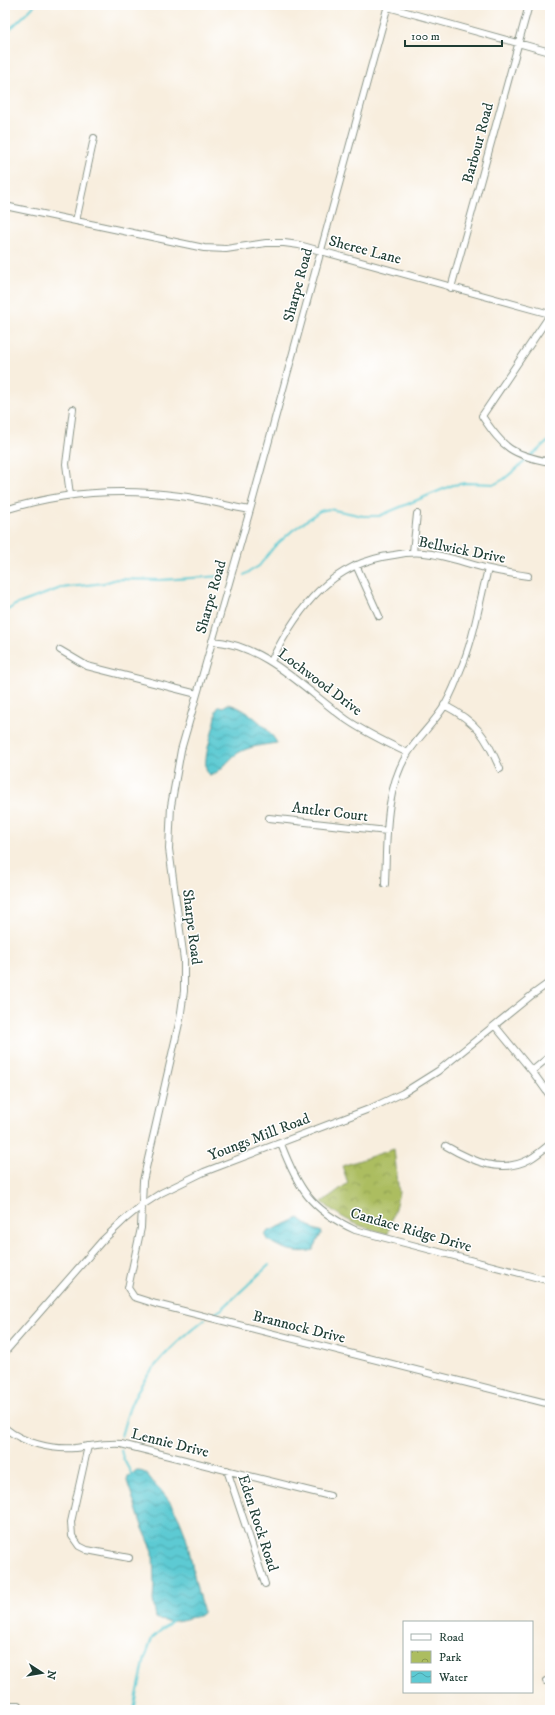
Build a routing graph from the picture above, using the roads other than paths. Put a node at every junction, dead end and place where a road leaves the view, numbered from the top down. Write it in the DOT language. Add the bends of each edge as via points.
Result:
graph roads {
  1 [pos="529,5"];
  2 [pos="388,6"];
  3 [pos="518,44"];
  4 [pos="550,52"];
  5 [pos="94,138"];
  6 [pos="5,206"];
  7 [pos="76,221"];
  8 [pos="320,252"];
  9 [pos="451,288"];
  10 [pos="550,315"];
  11 [pos="73,409"];
  12 [pos="550,462"];
  13 [pos="70,495"];
  14 [pos="5,510"];
  15 [pos="250,510"];
  16 [pos="417,514"];
  17 [pos="413,552"];
  18 [pos="356,565"];
  19 [pos="488,569"];
  20 [pos="528,576"];
  21 [pos="379,616"];
  22 [pos="212,641"];
  23 [pos="60,650"];
  24 [pos="271,661"];
  25 [pos="197,694"];
  26 [pos="444,706"];
  27 [pos="408,753"];
  28 [pos="500,769"];
  29 [pos="269,818"];
  30 [pos="387,831"];
  31 [pos="385,884"];
  32 [pos="550,982"];
  33 [pos="495,1026"];
  34 [pos="550,1056"];
  35 [pos="532,1071"];
  36 [pos="550,1096"];
  37 [pos="281,1144"];
  38 [pos="550,1144"];
  39 [pos="446,1146"];
  40 [pos="141,1206"];
  41 [pos="550,1281"];
  42 [pos="5,1352"];
  43 [pos="550,1404"];
  44 [pos="5,1428"];
  45 [pos="88,1446"];
  46 [pos="227,1470"];
  47 [pos="330,1496"];
  48 [pos="129,1558"];
  49 [pos="265,1584"];
  50 [pos="5,1705"];
  51 [pos="18,1705"];
  1 -- 3 [label="street, Barbour Road"];
  2 -- 3 [label="street"];
  2 -- 8 [label="street, Sharpe Road"];
  3 -- 4 [label="street"];
  3 -- 9 [label="street, Barbour Road"];
  5 -- 7 [label="street"];
  6 -- 7 [label="street, Sheree Lane"];
  7 -- 8 [label="street, Sheree Lane" via="204,248 226,249 284,243"];
  8 -- 9 [label="street, Sheree Lane"];
  8 -- 15 [label="street, Sharpe Road"];
  9 -- 10 [label="street, Sheree Lane"];
  10 -- 12 [label="street" via="482,416 497,439 508,448 526,458"];
  11 -- 13 [label="street" via="66,464"];
  13 -- 14 [label="street"];
  13 -- 15 [label="street" via="112,492 157,494 201,499"];
  15 -- 22 [label="street, Sharpe Road"];
  16 -- 17 [label="street"];
  17 -- 18 [label="street, Bellwick Drive" via="381,556"];
  17 -- 19 [label="street, Bellwick Drive" via="441,556"];
  18 -- 21 [label="street"];
  18 -- 24 [label="street, Bellwick Drive" via="340,573 313,596 292,624"];
  19 -- 20 [label="street, Bellwick Drive"];
  19 -- 26 [label="street" via="467,655"];
  22 -- 24 [label="street, Lochwood Drive" via="242,647"];
  22 -- 25 [label="street, Sharpe Road"];
  23 -- 25 [label="street" via="87,666"];
  24 -- 27 [label="street, Lochwood Drive" via="358,727"];
  25 -- 40 [label="street, Sharpe Road" via="178,762 169,828 172,877 184,960 184,992 143,1181"];
  26 -- 27 [label="street"];
  26 -- 28 [label="street" via="468,719 476,727 490,745"];
  27 -- 30 [label="street" via="391,798"];
  29 -- 30 [label="street, Antler Court"];
  30 -- 31 [label="street"];
  32 -- 33 [label="street, Youngs Mill Road"];
  33 -- 35 [label="street"];
  33 -- 37 [label="street, Youngs Mill Road" via="438,1071 403,1093 370,1109"];
  34 -- 35 [label="street"];
  35 -- 36 [label="street"];
  37 -- 40 [label="street, Youngs Mill Road" via="204,1172"];
  37 -- 41 [label="street, Candace Ridge Drive" via="298,1184 309,1199 340,1223 355,1230"];
  38 -- 39 [label="street" via="530,1159 500,1166 469,1160"];
  40 -- 42 [label="street, Youngs Mill Road" via="102,1241"];
  40 -- 43 [label="street, Brannock Drive" via="141,1228 128,1288 137,1298"];
  44 -- 45 [label="street, Lennie Drive" via="23,1439 40,1444 63,1448"];
  45 -- 46 [label="street, Lennie Drive" via="122,1444"];
  45 -- 48 [label="street" via="71,1522 72,1536 79,1546 87,1550"];
  46 -- 47 [label="street, Lennie Drive"];
  46 -- 49 [label="street, Eden Rock Road"];
  50 -- 51 [label="street"];
}
